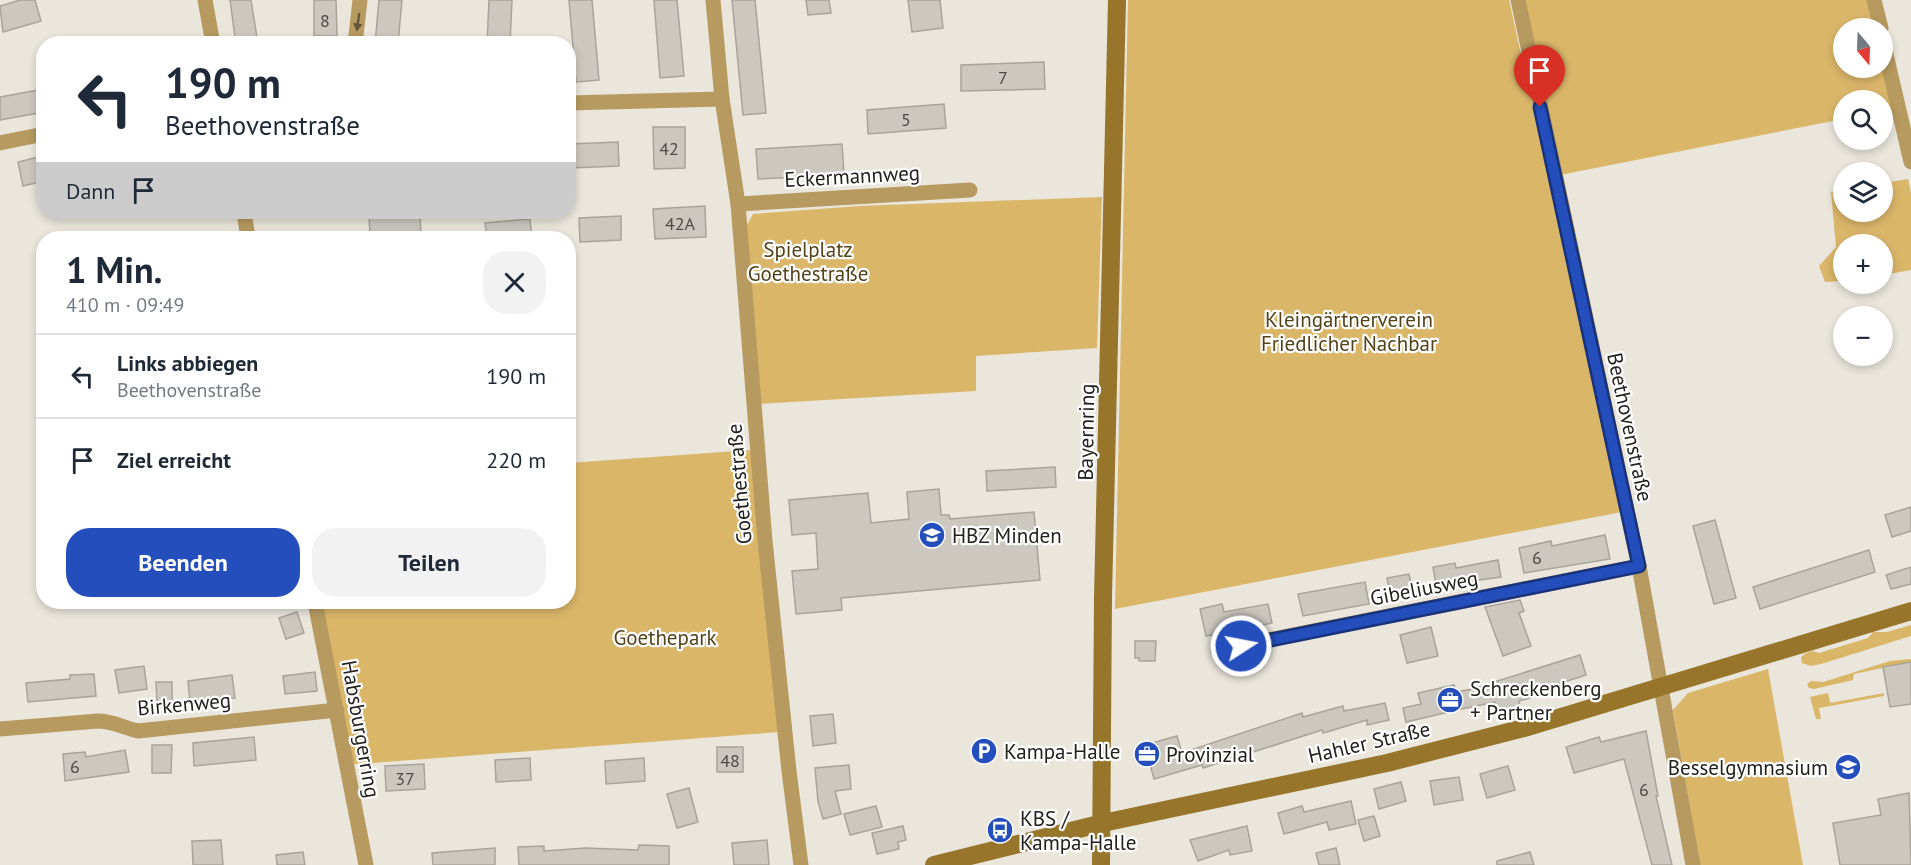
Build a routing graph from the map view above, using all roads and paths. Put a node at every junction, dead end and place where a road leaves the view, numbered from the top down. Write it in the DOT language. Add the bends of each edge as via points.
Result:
graph roads {
  1 [pos="205,0"];
  2 [pos="360,0"];
  3 [pos="713,0"];
  4 [pos="1117,0"];
  5 [pos="1518,0"];
  6 [pos="1874,0"];
  7 [pos="1878,18"];
  8 [pos="212,36"];
  9 [pos="356,36"];
  10 [pos="1892,78"];
  11 [pos="722,99"];
  12 [pos="576,103"];
  13 [pos="36,136"];
  14 [pos="0,143"];
  15 [pos="1911,162"];
  16 [pos="970,190"];
  17 [pos="738,204"];
  18 [pos="1639,566"];
  19 [pos="316,609"];
  20 [pos="1911,611"];
  21 [pos="1218,650"];
  22 [pos="1661,687"];
  23 [pos="337,710"];
  24 [pos="0,729"];
  25 [pos="1103,823"];
  26 [pos="366,865"];
  27 [pos="801,865"];
  28 [pos="934,865"];
  29 [pos="1101,865"];
  30 [pos="1693,865"];
  1 -- 8 [label="street"];
  2 -- 9 [label="street, one-way"];
  3 -- 11 [label="street, Goethestraße"];
  4 -- 25 [label="street, Bayernring" via="1103,597"];
  5 -- 18 [label="street, Beethovenstraße"];
  6 -- 7 [label="street"];
  10 -- 15 [label="street"];
  11 -- 12 [label="street"];
  11 -- 17 [label="street, Goethestraße"];
  13 -- 14 [label="street"];
  16 -- 17 [label="street, Eckermannweg"];
  17 -- 27 [label="street, Goethestraße" via="765,541"];
  18 -- 21 [label="street, Gibeliusweg"];
  18 -- 22 [label="street, Beethovenstraße"];
  19 -- 23 [label="street, Habsburgerring"];
  20 -- 22 [label="street, Hahler Straße"];
  22 -- 25 [label="street, Hahler Straße" via="1528,727 1386,763"];
  22 -- 30 [label="street, Beethovenstraße"];
  23 -- 24 [label="street, Birkenweg" via="138,731 98,721"];
  23 -- 26 [label="street, Habsburgerring"];
  25 -- 28 [label="street, Hahler Straße"];
  25 -- 29 [label="street, Bayernring"];
}
